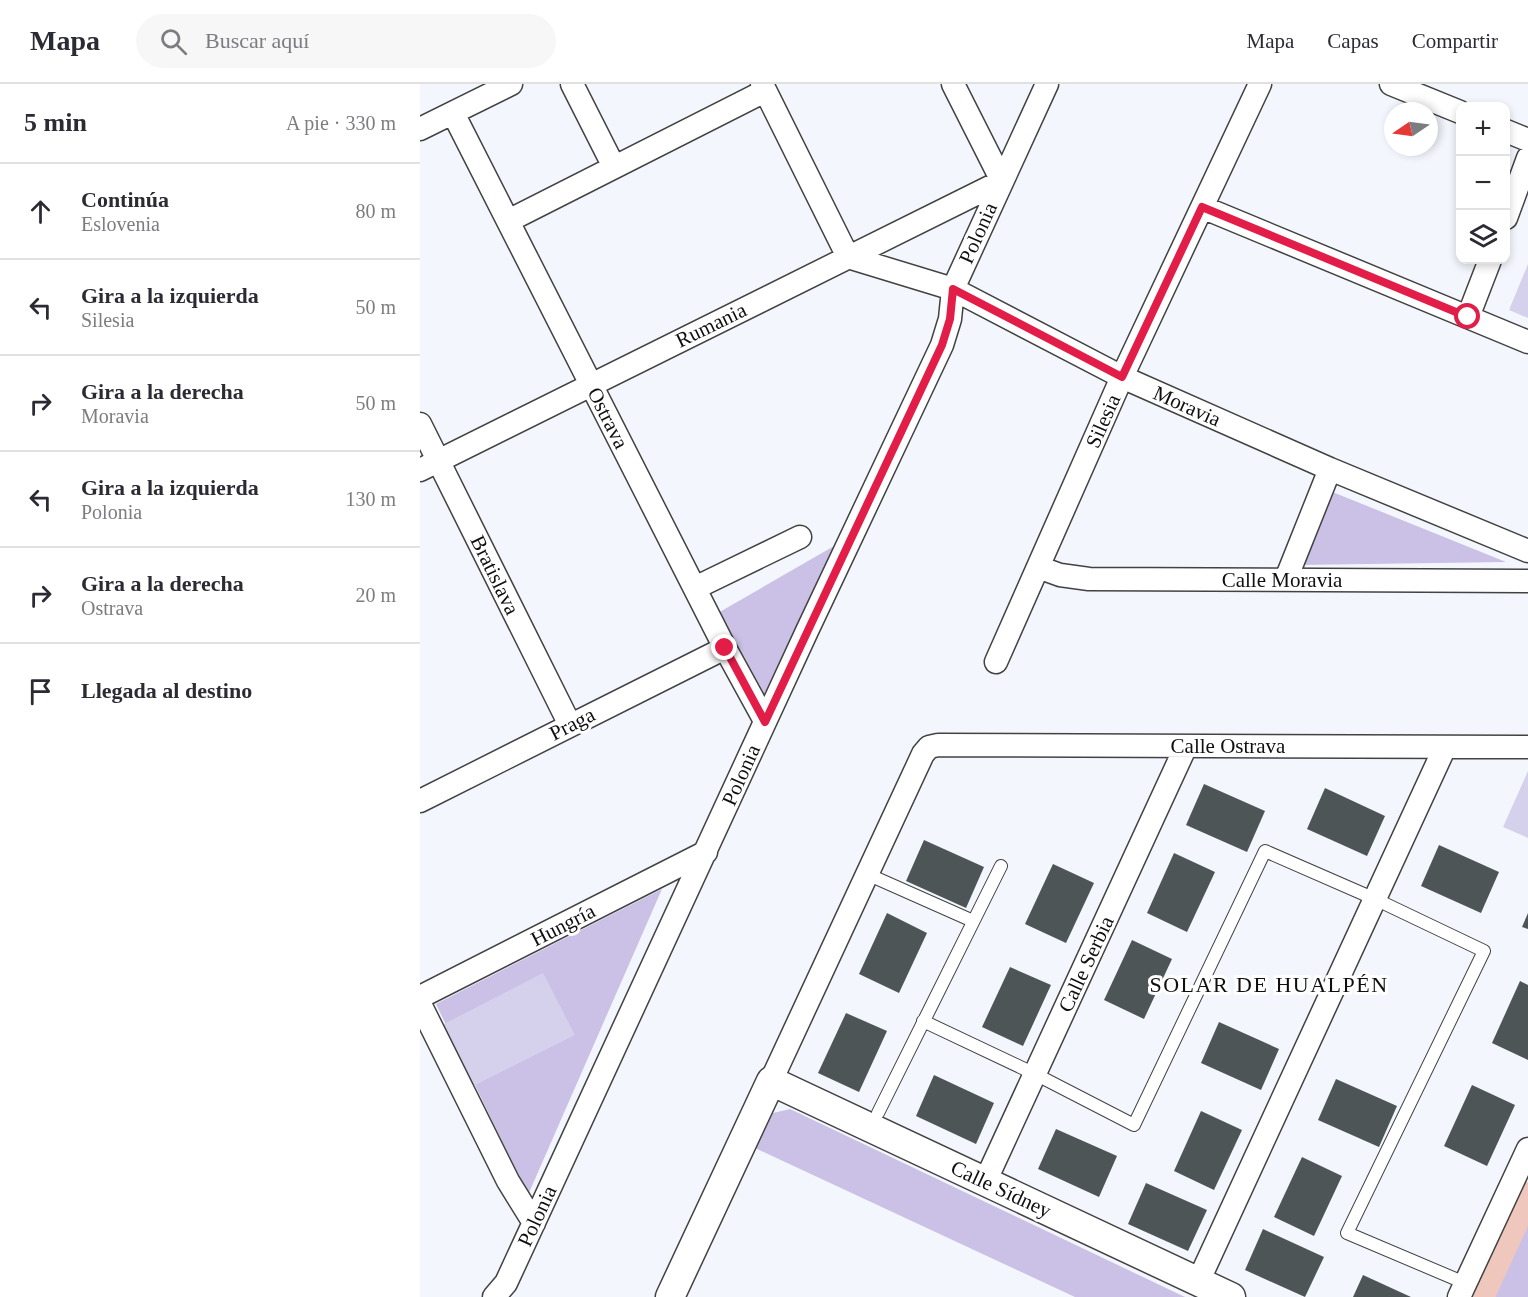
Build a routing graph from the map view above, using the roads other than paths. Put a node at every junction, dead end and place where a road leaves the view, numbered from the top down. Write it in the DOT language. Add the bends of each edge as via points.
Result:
graph roads {
  1 [pos="511,84"];
  2 [pos="572,84"];
  3 [pos="953,84"];
  4 [pos="1047,84"];
  5 [pos="1260,84"];
  6 [pos="1391,84"];
  7 [pos="764,87"];
  8 [pos="1456,110"];
  9 [pos="453,113"];
  10 [pos="420,129"];
  11 [pos="1510,133"];
  12 [pos="1528,140"];
  13 [pos="1528,158"];
  14 [pos="614,167"];
  15 [pos="1002,181"];
  16 [pos="1202,207"];
  17 [pos="1509,210"];
  18 [pos="508,221"];
  19 [pos="848,257"];
  20 [pos="1488,264"];
  21 [pos="953,289"];
  22 [pos="1468,317"];
  23 [pos="1528,342"];
  24 [pos="1122,377"];
  25 [pos="591,385"];
  26 [pos="420,424"];
  27 [pos="429,465"];
  28 [pos="1330,469"];
  29 [pos="800,537"];
  30 [pos="1528,551"];
  31 [pos="1038,567"];
  32 [pos="1286,579"];
  33 [pos="1528,581"];
  34 [pos="695,588"];
  35 [pos="725,648"];
  36 [pos="996,662"];
  37 [pos="765,722"];
  38 [pos="570,725"];
  39 [pos="1186,746"];
  40 [pos="1445,747"];
  41 [pos="1528,747"];
  42 [pos="420,801"];
  43 [pos="706,852"];
  44 [pos="1001,866"];
  45 [pos="867,874"];
  46 [pos="1375,898"];
  47 [pos="973,921"];
  48 [pos="420,997"];
  49 [pos="420,1004"];
  50 [pos="923,1021"];
  51 [pos="1035,1074"];
  52 [pos="771,1081"];
  53 [pos="878,1113"];
  54 [pos="1528,1149"];
  55 [pos="985,1182"];
  56 [pos="534,1223"];
  57 [pos="1198,1282"];
  58 [pos="1462,1290"];
  59 [pos="494,1297"];
  60 [pos="670,1297"];
  61 [pos="1231,1297"];
  1 -- 9 [label="street"];
  2 -- 14 [label="street"];
  3 -- 15 [label="street"];
  4 -- 15 [label="street, Polonia"];
  5 -- 16 [label="street, Silesia"];
  6 -- 8 [label="street"];
  7 -- 14 [label="street"];
  7 -- 19 [label="street"];
  9 -- 10 [label="street"];
  9 -- 18 [label="street, Ostrava"];
  11 -- 12 [label="street"];
  13 -- 17 [label="street"];
  14 -- 18 [label="street"];
  15 -- 19 [label="street, Rumania"];
  15 -- 21 [label="street, Polonia"];
  16 -- 22 [label="street"];
  16 -- 24 [label="street, Silesia"];
  18 -- 25 [label="street, Ostrava"];
  19 -- 21 [label="street, Moravia"];
  19 -- 25 [label="street, Rumania"];
  20 -- 22 [label="street"];
  21 -- 24 [label="street, Moravia"];
  21 -- 37 [label="street, Polonia" via="942,345"];
  22 -- 23 [label="street"];
  24 -- 28 [label="street, Moravia"];
  24 -- 31 [label="street, Silesia"];
  25 -- 27 [label="street, Rumania"];
  25 -- 34 [label="street, Ostrava"];
  26 -- 27 [label="street, Bratislava"];
  27 -- 38 [label="street, Bratislava"];
  28 -- 30 [label="street, Moravia"];
  28 -- 32 [label="street"];
  29 -- 34 [label="street"];
  31 -- 32 [label="street, Calle Moravia" via="1089,579"];
  31 -- 36 [label="street, Silesia"];
  32 -- 33 [label="street, Calle Moravia"];
  34 -- 35 [label="street, Ostrava"];
  35 -- 37 [label="street, Ostrava"];
  35 -- 38 [label="street, Praga"];
  37 -- 43 [label="street, Polonia"];
  38 -- 42 [label="street, Praga"];
  39 -- 40 [label="street, Calle Ostrava"];
  39 -- 45 [label="street, Calle Ostrava" via="929,747"];
  39 -- 51 [label="street, Calle Serbia"];
  40 -- 41 [label="street, Calle Ostrava"];
  40 -- 46 [label="street"];
  43 -- 48 [label="street, Hungría"];
  43 -- 56 [label="street, Polonia"];
  44 -- 47 [label="lane"];
  45 -- 47 [label="lane"];
  45 -- 52 [label="street"];
  46 -- 51 [label="lane" via="1265,850 1134,1125"];
  46 -- 57 [label="street"];
  46 -- 58 [label="lane" via="1484,951 1347,1233"];
  47 -- 50 [label="lane"];
  49 -- 56 [label="street" via="508,1181"];
  50 -- 51 [label="lane"];
  50 -- 53 [label="lane"];
  51 -- 55 [label="street, Calle Serbia"];
  52 -- 55 [label="street, Calle Sídney"];
  52 -- 60 [label="street"];
  54 -- 58 [label="street"];
  55 -- 57 [label="street, Calle Sídney"];
  56 -- 59 [label="street, Polonia" via="506,1283"];
  57 -- 61 [label="street, Calle Sídney"];
}
